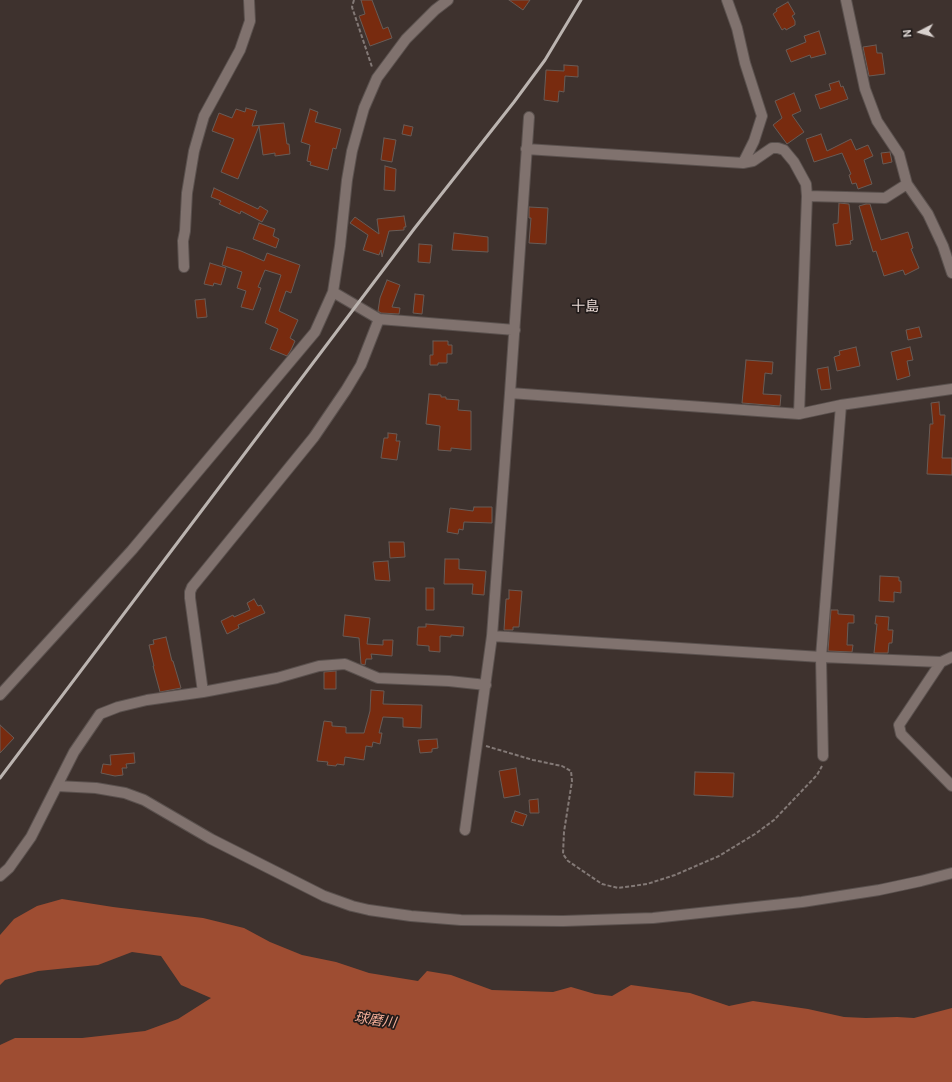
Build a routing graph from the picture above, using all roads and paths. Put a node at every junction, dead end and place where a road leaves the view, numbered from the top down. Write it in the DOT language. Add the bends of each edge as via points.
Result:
graph roads {
  1 [pos="249,0"];
  2 [pos="354,0"];
  3 [pos="448,0"];
  4 [pos="727,0"];
  5 [pos="846,0"];
  6 [pos="376,78"];
  7 [pos="528,117"];
  8 [pos="526,149"];
  9 [pos="743,163"];
  10 [pos="907,184"];
  11 [pos="807,196"];
  12 [pos="184,267"];
  13 [pos="952,273"];
  14 [pos="333,292"];
  15 [pos="379,318"];
  16 [pos="514,330"];
  17 [pos="952,389"];
  18 [pos="510,392"];
  19 [pos="841,405"];
  20 [pos="799,414"];
  21 [pos="492,636"];
  22 [pos="820,657"];
  23 [pos="952,657"];
  24 [pos="941,662"];
  25 [pos="486,685"];
  26 [pos="203,692"];
  27 [pos="0,695"];
  28 [pos="477,743"];
  29 [pos="823,756"];
  30 [pos="57,786"];
  31 [pos="952,786"];
  32 [pos="466,830"];
  33 [pos="952,873"];
  34 [pos="0,876"];
  1 -- 12 [label="street" via="250,21 240,50 204,116 194,151 187,193 183,241"];
  2 -- 6 [label="path" via="352,7"];
  3 -- 6 [label="street" via="406,39"];
  4 -- 9 [label="street" via="762,116"];
  5 -- 10 [label="street" via="865,89 877,121 899,154"];
  6 -- 14 [label="street" via="364,108 352,151"];
  7 -- 8 [label="street"];
  8 -- 9 [label="street"];
  8 -- 16 [label="street"];
  9 -- 11 [label="street" via="753,161 772,148 784,150 806,184"];
  10 -- 11 [label="street" via="885,198"];
  10 -- 13 [label="street" via="928,214 944,246"];
  11 -- 20 [label="street"];
  14 -- 15 [label="street"];
  14 -- 27 [label="street" via="315,332 132,550"];
  15 -- 16 [label="street"];
  15 -- 26 [label="street" via="360,365 314,437 192,587 190,598"];
  16 -- 18 [label="street"];
  17 -- 19 [label="street"];
  18 -- 20 [label="street"];
  18 -- 21 [label="street"];
  19 -- 20 [label="street"];
  19 -- 22 [label="street"];
  21 -- 22 [label="street"];
  21 -- 25 [label="street"];
  22 -- 24 [label="street"];
  22 -- 29 [label="street"];
  23 -- 24 [label="street"];
  24 -- 31 [label="street" via="900,726 900,734"];
  25 -- 26 [label="street" via="378,678 345,664 318,666 277,678"];
  25 -- 28 [label="street"];
  26 -- 30 [label="street" via="147,700 100,714 74,752"];
  28 -- 29 [label="path" via="562,766 571,771 563,854 568,861 602,884 618,888 648,884 675,875 719,856 755,834 774,820 817,775 822,767"];
  28 -- 32 [label="street"];
  30 -- 33 [label="street" via="96,788 125,793 144,800 211,839 324,896 369,910 411,916 461,920 563,921 653,918 802,902 879,890"];
  30 -- 34 [label="street" via="30,837 9,868"];
}
